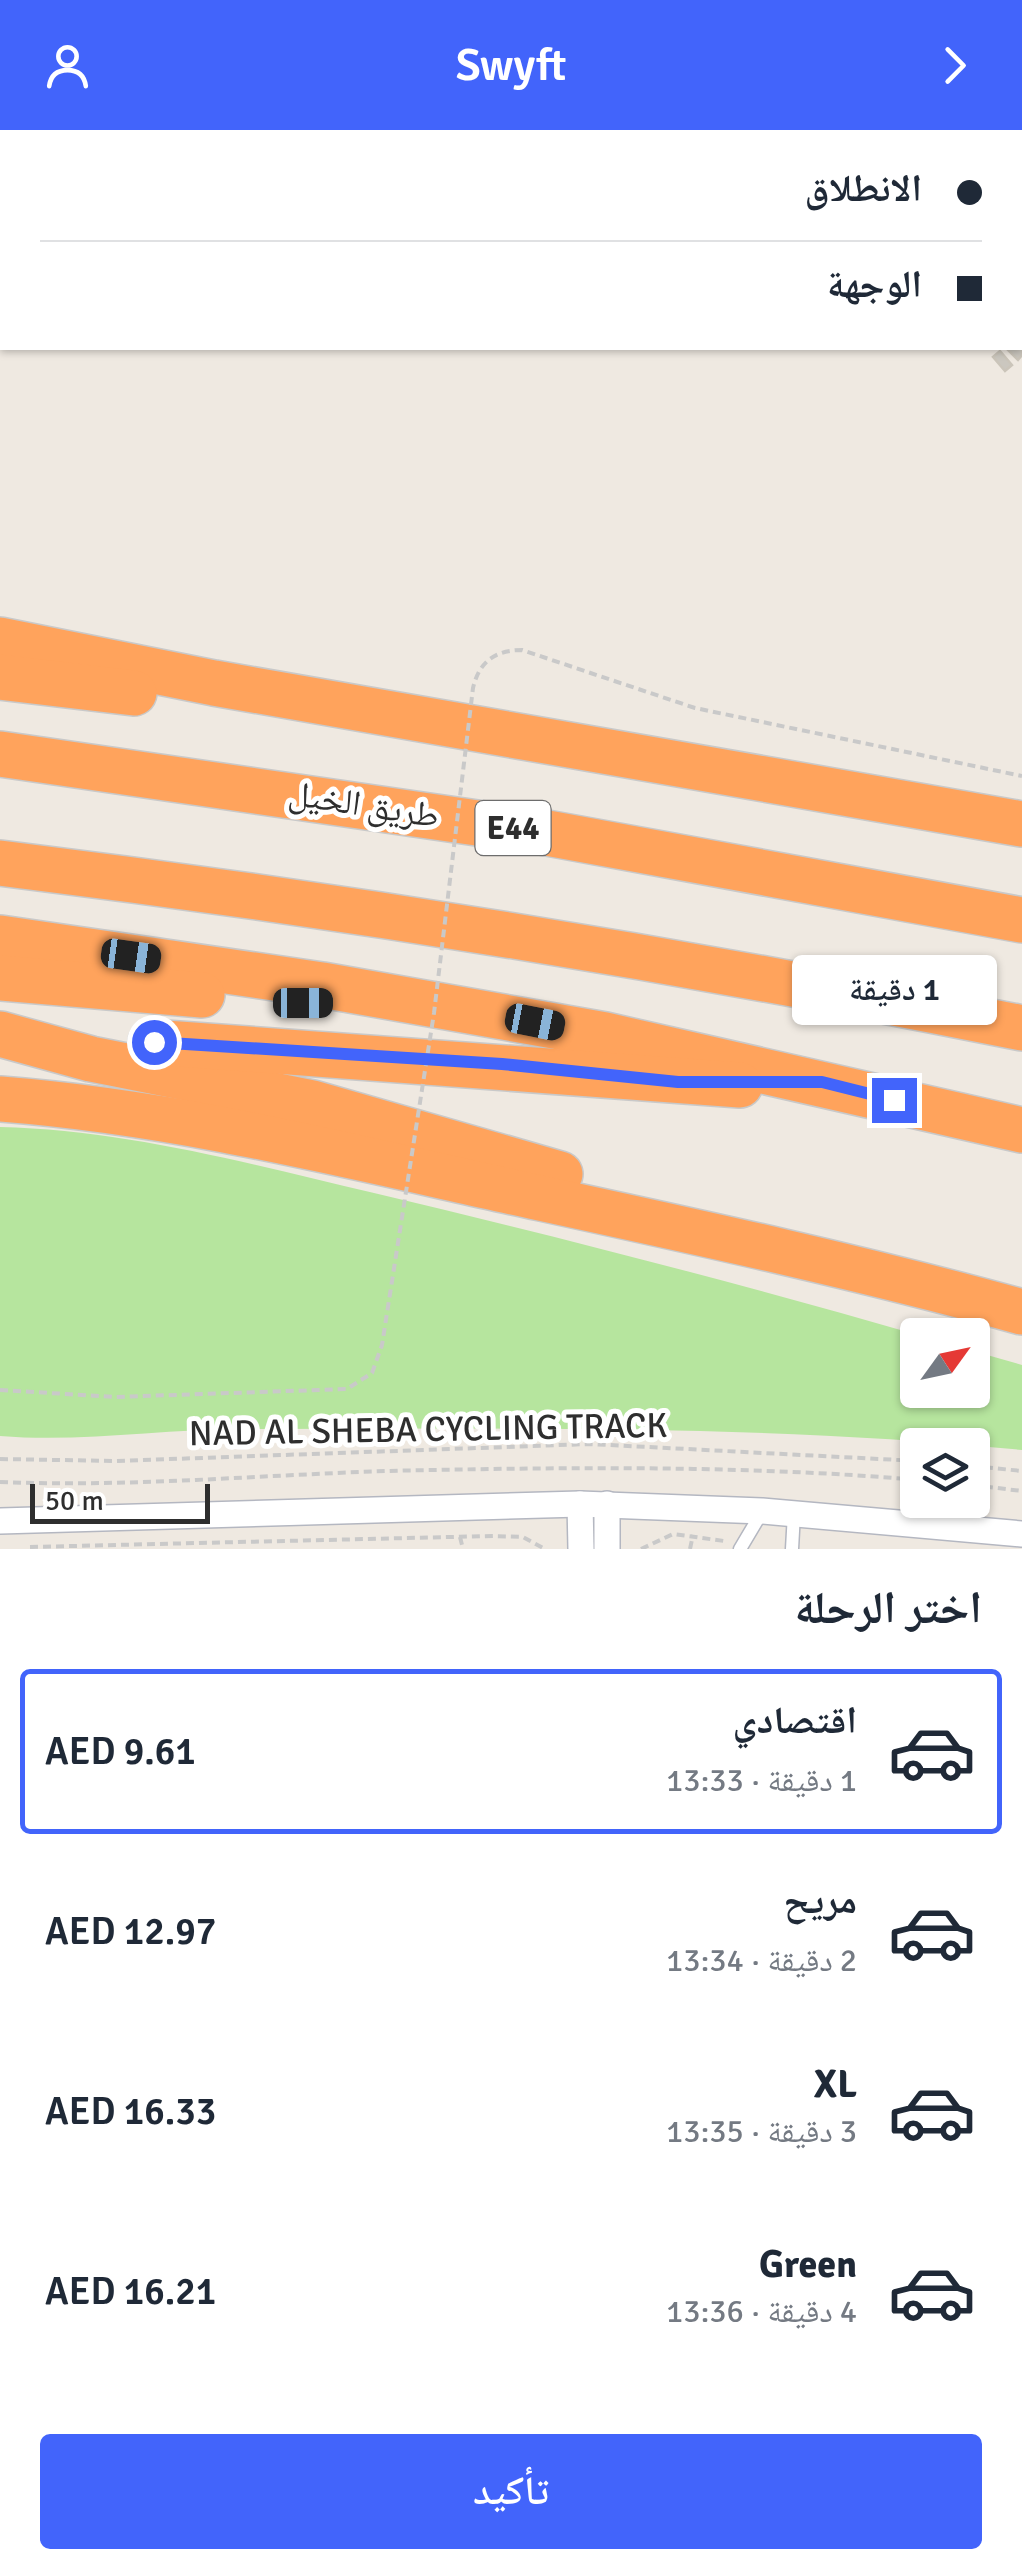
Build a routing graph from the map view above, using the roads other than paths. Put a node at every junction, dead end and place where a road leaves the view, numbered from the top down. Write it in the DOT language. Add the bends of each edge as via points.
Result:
graph roads {
  1 [pos="0,640"];
  2 [pos="0,676"];
  3 [pos="214,683"];
  4 [pos="0,754"];
  5 [pos="1022,824"];
  6 [pos="0,863"];
  7 [pos="1022,920"];
  8 [pos="0,938"];
  9 [pos="0,978"];
  10 [pos="394,996"];
  11 [pos="1022,1028"];
  12 [pos="0,1031"];
  13 [pos="822,1082"];
  14 [pos="0,1099"];
  15 [pos="1022,1130"];
  16 [pos="899,1278"];
  17 [pos="1022,1312"];
  18 [pos="580,1504"];
  19 [pos="607,1504"];
  20 [pos="762,1511"];
  21 [pos="794,1514"];
  22 [pos="0,1522"];
  23 [pos="1022,1534"];
  24 [pos="742,1546"];
  25 [pos="580,1549"];
  26 [pos="607,1549"];
  27 [pos="792,1549"];
  1 -- 3 [label="highway"];
  2 -- 3 [label="highway" via="161,696"];
  3 -- 5 [label="highway"];
  4 -- 7 [label="highway, طريق الخيل / E44" via="529,830"];
  6 -- 11 [label="highway" via="537,939"];
  8 -- 10 [label="highway"];
  9 -- 10 [label="highway" via="303,1003"];
  10 -- 13 [label="highway"];
  12 -- 13 [label="highway" via="678,1082"];
  12 -- 16 [label="highway" via="90,1059 313,1103 740,1224"];
  13 -- 15 [label="highway"];
  14 -- 16 [label="highway" via="304,1143"];
  16 -- 17 [label="highway"];
  18 -- 19 [label="street"];
  18 -- 22 [label="street"];
  18 -- 25 [label="street"];
  19 -- 20 [label="street"];
  19 -- 26 [label="street"];
  20 -- 21 [label="street"];
  20 -- 24 [label="lane"];
  21 -- 23 [label="street"];
  21 -- 27 [label="lane"];
}
